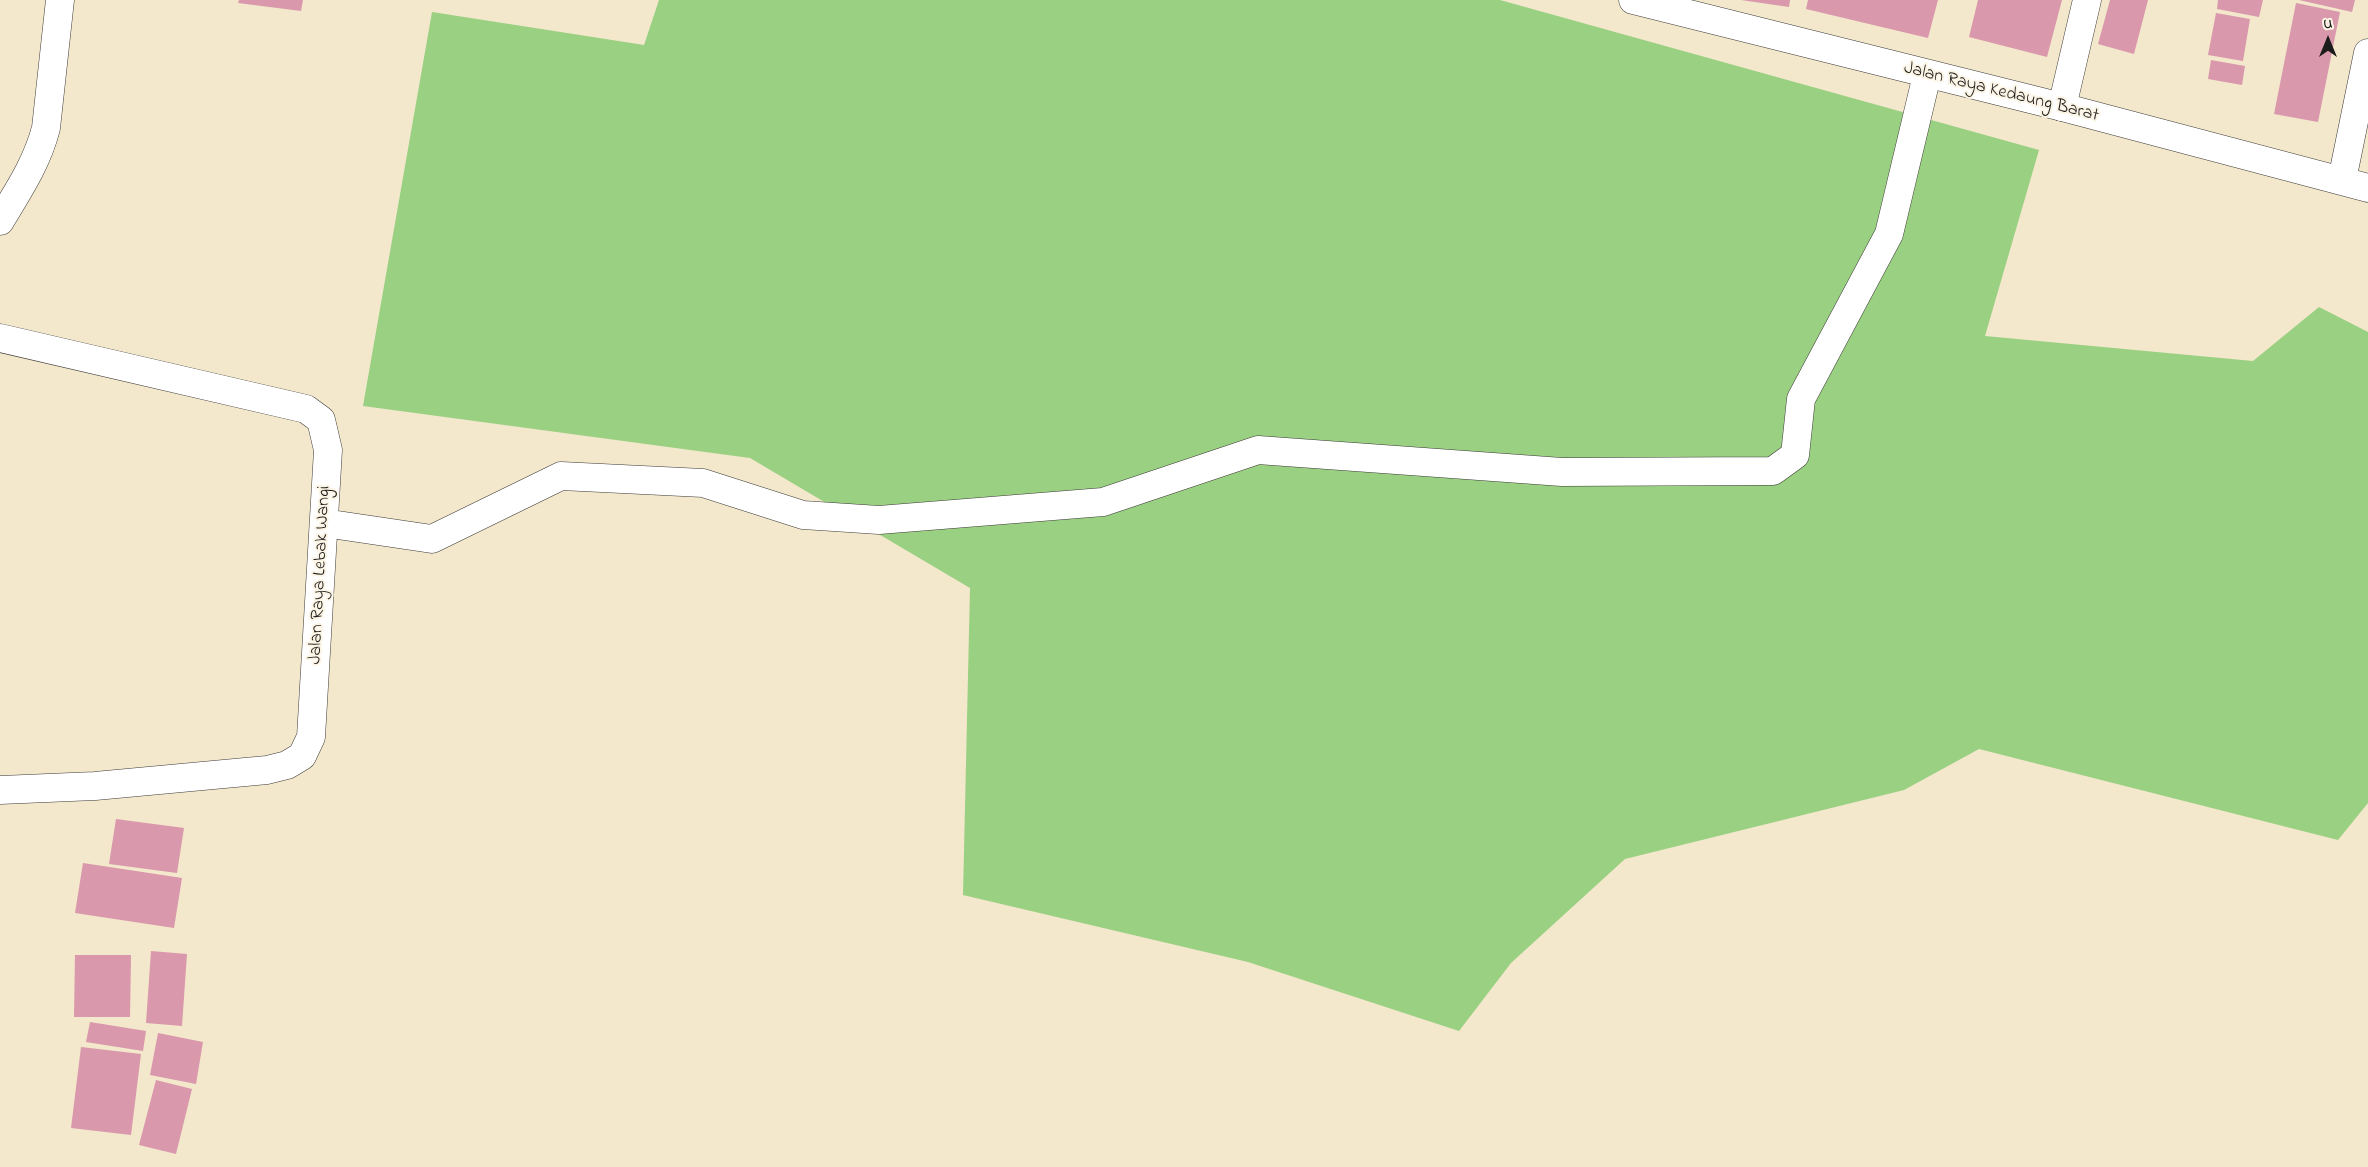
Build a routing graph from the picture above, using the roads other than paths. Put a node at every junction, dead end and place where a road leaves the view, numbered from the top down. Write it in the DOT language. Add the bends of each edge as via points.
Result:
graph roads {
  1 [pos="60,0"];
  2 [pos="1633,0"];
  3 [pos="2087,0"];
  4 [pos="2368,53"];
  5 [pos="1927,75"];
  6 [pos="2062,107"];
  7 [pos="2342,180"];
  8 [pos="2368,188"];
  9 [pos="0,221"];
  10 [pos="0,338"];
  11 [pos="324,522"];
  12 [pos="0,790"];
  1 -- 9 [label="street" via="46,128 38,156"];
  2 -- 5 [label="street, Jalan Raya Kedaung Barat"];
  3 -- 6 [label="street"];
  4 -- 7 [label="street"];
  5 -- 6 [label="street, Jalan Raya Kedaung Barat"];
  5 -- 11 [label="street" via="1889,234 1800,399 1795,455 1773,471 1562,472 1258,450 1103,502 889,519 803,515 703,483 561,476 432,539"];
  6 -- 7 [label="street, Jalan Raya Kedaung Barat"];
  7 -- 8 [label="street, Jalan Raya Kedaung Barat"];
  10 -- 11 [label="street, Jalan Raya Lebak Wangi" via="306,409 321,420 328,450"];
  11 -- 12 [label="street, Jalan Raya Lebak Wangi" via="311,737 302,756 287,765 267,770 95,786"];
}
